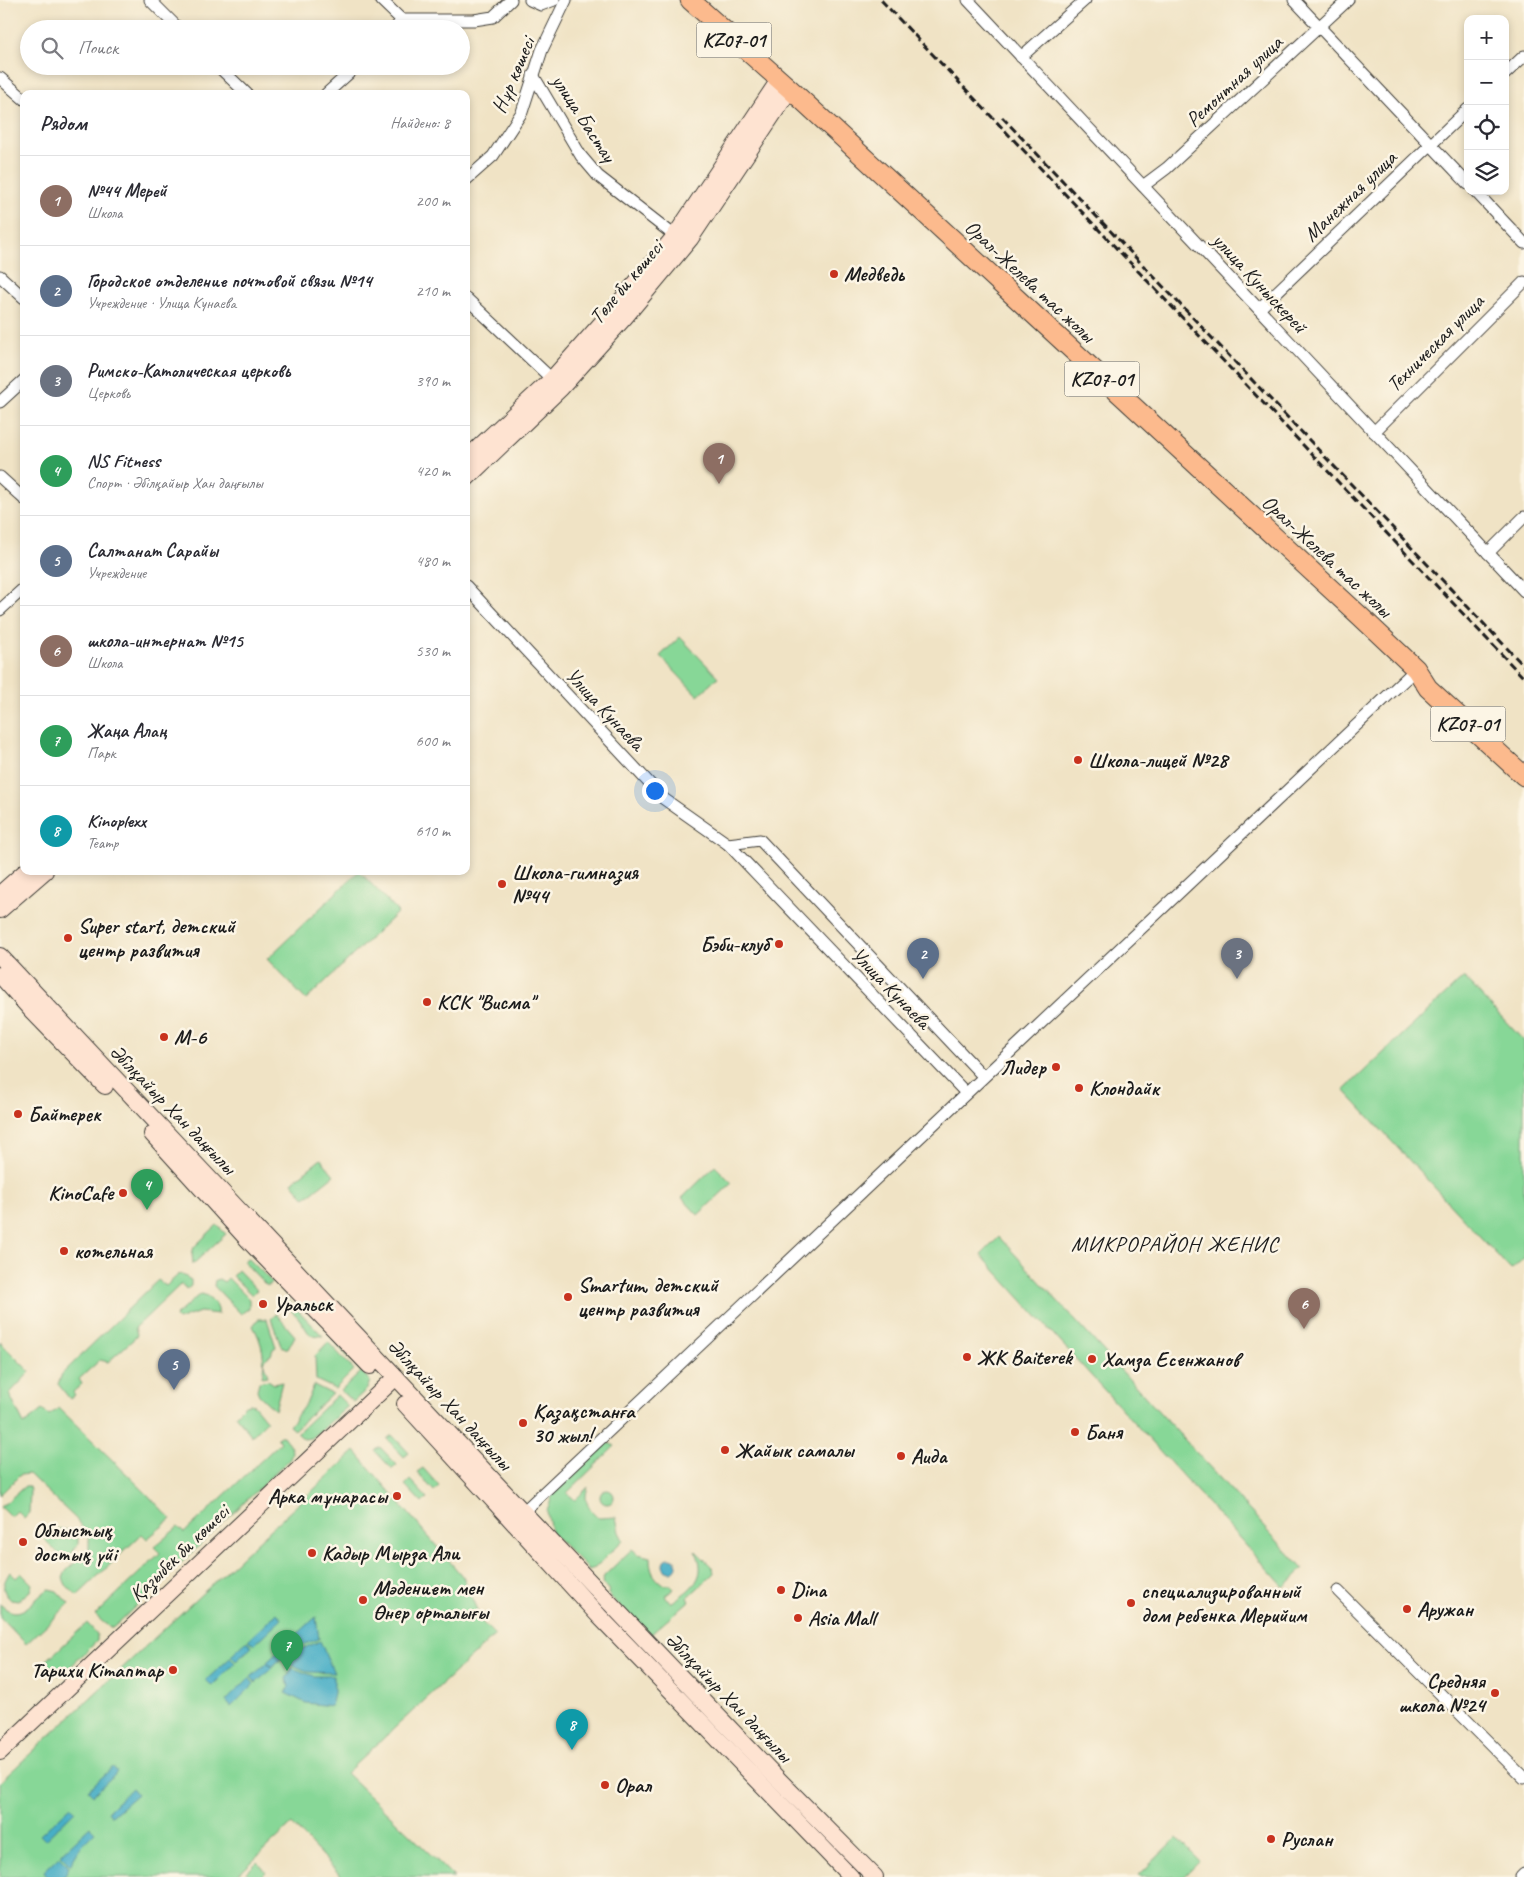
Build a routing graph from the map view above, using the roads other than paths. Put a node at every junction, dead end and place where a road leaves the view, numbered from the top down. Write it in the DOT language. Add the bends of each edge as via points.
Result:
graph roads {
  1 [pos="150,0"];
  2 [pos="381,0"];
  3 [pos="511,0"];
  4 [pos="530,0"];
  5 [pos="554,0"];
  6 [pos="566,0"];
  7 [pos="690,0"];
  8 [pos="968,0"];
  9 [pos="1085,0"];
  10 [pos="1294,0"];
  11 [pos="1348,0"];
  12 [pos="171,20"];
  13 [pos="403,20"];
  14 [pos="470,20"];
  15 [pos="1320,27"];
  16 [pos="1524,56"];
  17 [pos="1021,57"];
  18 [pos="1509,70"];
  19 [pos="227,75"];
  20 [pos="347,75"];
  21 [pos="533,75"];
  22 [pos="0,78"];
  23 [pos="784,84"];
  24 [pos="243,90"];
  25 [pos="330,90"];
  26 [pos="20,96"];
  27 [pos="1464,113"];
  28 [pos="1430,145"];
  29 [pos="470,176"];
  30 [pos="1464,180"];
  31 [pos="1143,186"];
  32 [pos="1478,195"];
  33 [pos="675,236"];
  34 [pos="1524,243"];
  35 [pos="0,276"];
  36 [pos="1524,282"];
  37 [pos="20,294"];
  38 [pos="470,302"];
  39 [pos="1259,309"];
  40 [pos="556,383"];
  41 [pos="20,384"];
  42 [pos="0,402"];
  43 [pos="1374,432"];
  44 [pos="470,456"];
  45 [pos="470,475"];
  46 [pos="0,477"];
  47 [pos="20,495"];
  48 [pos="1524,517"];
  49 [pos="1488,553"];
  50 [pos="470,590"];
  51 [pos="1524,591"];
  52 [pos="20,592"];
  53 [pos="0,610"];
  54 [pos="1416,669"];
  55 [pos="1524,776"];
  56 [pos="728,844"];
  57 [pos="21,875"];
  58 [pos="40,875"];
  59 [pos="0,894"];
  60 [pos="0,910"];
  61 [pos="0,956"];
  62 [pos="0,975"];
  63 [pos="983,1076"];
  64 [pos="966,1093"];
  65 [pos="392,1381"];
  66 [pos="518,1518"];
  67 [pos="1338,1591"];
  68 [pos="0,1752"];
  69 [pos="1524,1778"];
  70 [pos="1524,1874"];
  71 [pos="872,1876"];
  72 [pos="851,1877"];
  73 [pos="1521,1877"];
  1 -- 12 [label="street"];
  2 -- 13 [label="street"];
  3 -- 14 [label="street" via="493,17"];
  4 -- 5 [label="street" via="541,5"];
  6 -- 21 [label="street, Нұр көшесі"];
  7 -- 23 [label="main road, KZ07-01"];
  8 -- 17 [label="street, улица Куныскерей"];
  9 -- 17 [label="street"];
  10 -- 15 [label="street"];
  11 -- 15 [label="street, Ремонтная улица"];
  15 -- 28 [label="street"];
  15 -- 31 [label="street, Ремонтная улица" via="1167,168"];
  16 -- 18 [label="street"];
  17 -- 31 [label="street, улица Куныскерей"];
  19 -- 24 [label="street"];
  20 -- 25 [label="street"];
  21 -- 29 [label="street, Нұр көшесі" via="522,112 493,156"];
  21 -- 33 [label="street, улица Бастау" via="581,156 598,176"];
  22 -- 26 [label="street"];
  23 -- 33 [label="main road, Төле би көшесі"];
  23 -- 40 [label="main road, Төле би көшесі" via="690,239 625,317"];
  23 -- 54 [label="main road, Орал-Желева тас жолы / KZ07-01"];
  27 -- 28 [label="street, Манежная улица"];
  28 -- 30 [label="street"];
  28 -- 39 [label="street, Манежная улица"];
  31 -- 39 [label="street, улица Куныскерей"];
  32 -- 34 [label="street"];
  33 -- 40 [label="main road, Төле би көшесі"];
  35 -- 37 [label="street"];
  36 -- 43 [label="street, Техническая улица"];
  38 -- 40 [label="street"];
  39 -- 43 [label="street, улица Куныскерей"];
  40 -- 44 [label="main road, Төле би көшесі"];
  40 -- 45 [label="main road, Төле би көшесі"];
  41 -- 42 [label="street"];
  43 -- 49 [label="street, улица Куныскерей"];
  46 -- 47 [label="street"];
  48 -- 49 [label="street"];
  49 -- 51 [label="street, улица Куныскерей"];
  50 -- 56 [label="street, Улица Кунаева" via="664,799"];
  52 -- 53 [label="street"];
  54 -- 55 [label="main road, KZ07-01" via="1428,688"];
  54 -- 63 [label="street"];
  56 -- 63 [label="street, Улица Кунаева" via="760,840"];
  56 -- 64 [label="street, Улица Кунаева"];
  57 -- 59 [label="main road"];
  58 -- 60 [label="main road"];
  61 -- 65 [label="main road, Әбілқайыр Хан даңғылы"];
  62 -- 65 [label="main road, Әбілқайыр Хан даңғылы" via="254,1246"];
  63 -- 64 [label="street"];
  64 -- 66 [label="street"];
  65 -- 66 [label="main road, Әбілқайыр Хан даңғылы"];
  65 -- 68 [label="main road, Қазыбек би көшесі"];
  66 -- 71 [label="main road, Әбілқайыр Хан даңғылы"];
  66 -- 72 [label="main road, Әбілқайыр Хан даңғылы" via="639,1658"];
  67 -- 69 [label="street"];
  70 -- 73 [label="street"];
}
